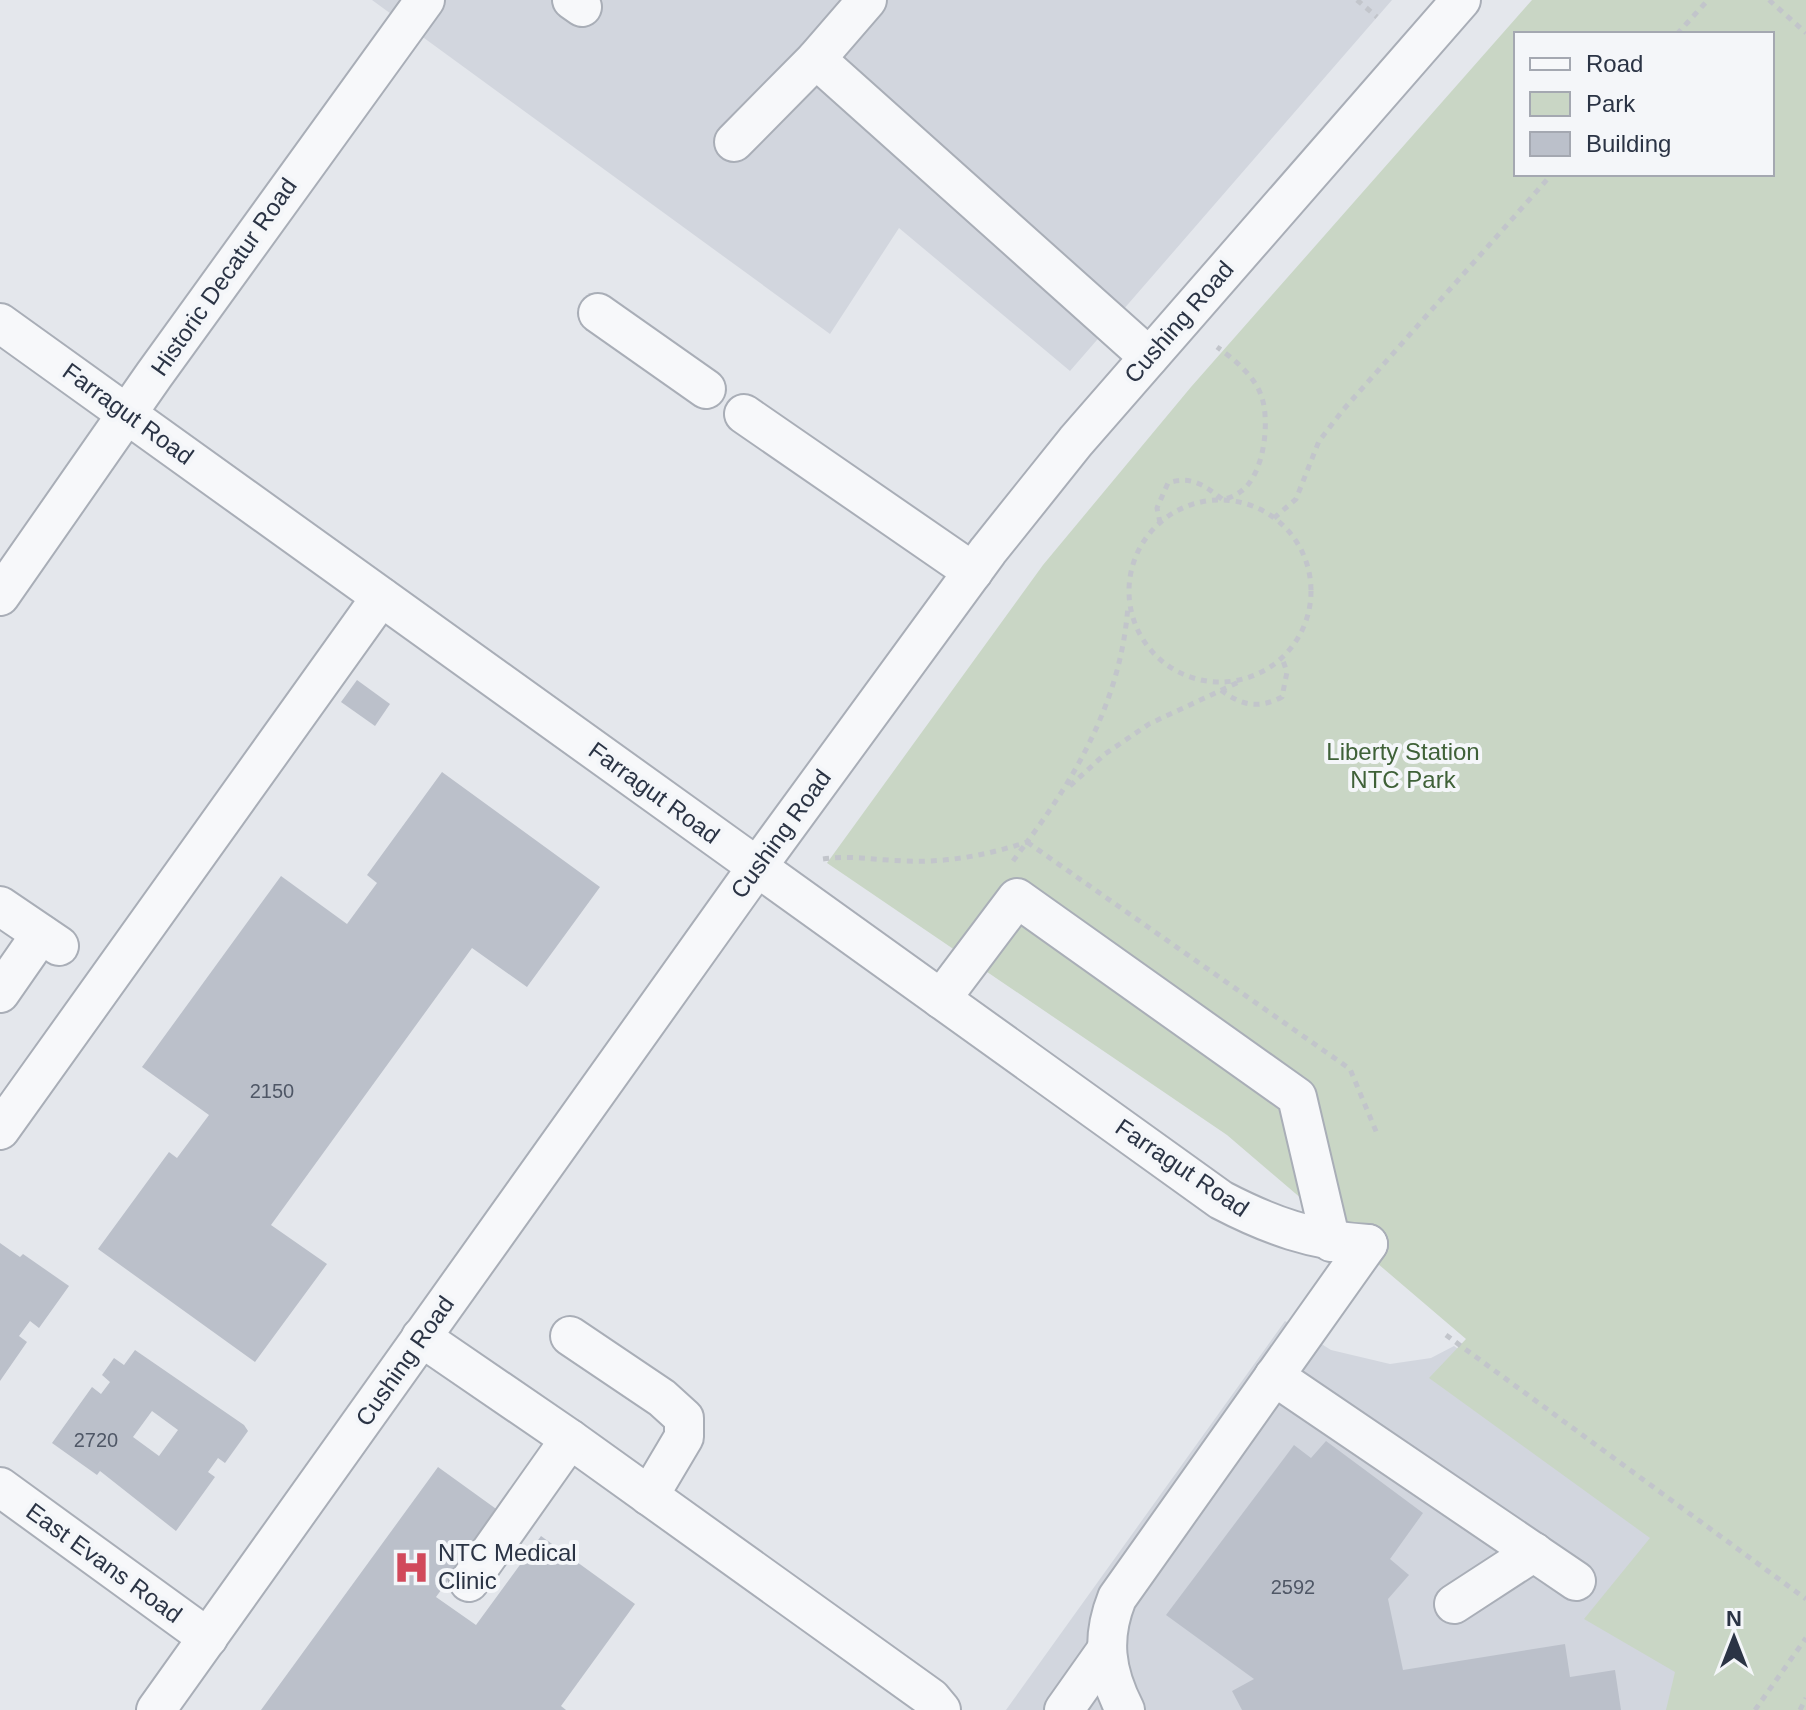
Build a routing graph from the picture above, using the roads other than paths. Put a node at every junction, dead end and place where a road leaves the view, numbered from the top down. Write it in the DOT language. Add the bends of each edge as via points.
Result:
graph roads {
  1 [pos="425,0"];
  2 [pos="867,0"];
  3 [pos="1461,0"];
  4 [pos="816,59"];
  5 [pos="734,142"];
  6 [pos="598,313"];
  7 [pos="0,323"];
  8 [pos="1149,357"];
  9 [pos="706,389"];
  10 [pos="744,414"];
  11 [pos="129,415"];
  12 [pos="973,572"];
  13 [pos="0,596"];
  14 [pos="381,597"];
  15 [pos="757,867"];
  16 [pos="0,906"];
  17 [pos="0,993"];
  18 [pos="941,999"];
  19 [pos="0,1130"];
  20 [pos="1349,1243"];
  21 [pos="570,1336"];
  22 [pos="421,1337"];
  23 [pos="1274,1376"];
  24 [pos="570,1439"];
  25 [pos="0,1487"];
  26 [pos="649,1496"];
  27 [pos="1534,1552"];
  28 [pos="1576,1581"];
  29 [pos="469,1582"];
  30 [pos="1454,1604"];
  31 [pos="208,1638"];
  32 [pos="1105,1652"];
  33 [pos="156,1710"];
  34 [pos="941,1710"];
  35 [pos="1064,1710"];
  36 [pos="1125,1710"];
  1 -- 11 [label="street, Historic Decatur Road"];
  2 -- 4 [label="street"];
  3 -- 8 [label="street, Cushing Road"];
  4 -- 5 [label="street"];
  4 -- 8 [label="street"];
  6 -- 9 [label="street"];
  7 -- 11 [label="street, Farragut Road"];
  8 -- 12 [label="street, Cushing Road"];
  10 -- 12 [label="street"];
  11 -- 13 [label="street, Historic Decatur Road"];
  11 -- 14 [label="street, Farragut Road"];
  12 -- 15 [label="street, Cushing Road"];
  14 -- 15 [label="street, Farragut Road"];
  14 -- 19 [label="street"];
  15 -- 18 [label="street, Farragut Road"];
  15 -- 22 [label="street, Cushing Road"];
  16 -- 17 [label="street" via="50,940"];
  18 -- 20 [label="street, Farragut Road" via="1221,1200 1274,1227"];
  18 -- 20 [label="street" via="1017,898 1297,1097"];
  20 -- 23 [label="street"];
  21 -- 26 [label="street" via="684,1418 684,1437"];
  22 -- 24 [label="street"];
  22 -- 31 [label="street, Cushing Road"];
  23 -- 27 [label="street"];
  23 -- 32 [label="street" via="1117,1598 1107,1624"];
  24 -- 26 [label="street"];
  24 -- 29 [label="street"];
  25 -- 31 [label="street, East Evans Road"];
  26 -- 34 [label="street"];
  27 -- 28 [label="street"];
  27 -- 30 [label="street"];
  31 -- 33 [label="street, Cushing Road"];
  32 -- 35 [label="street"];
  32 -- 36 [label="street"];
}
